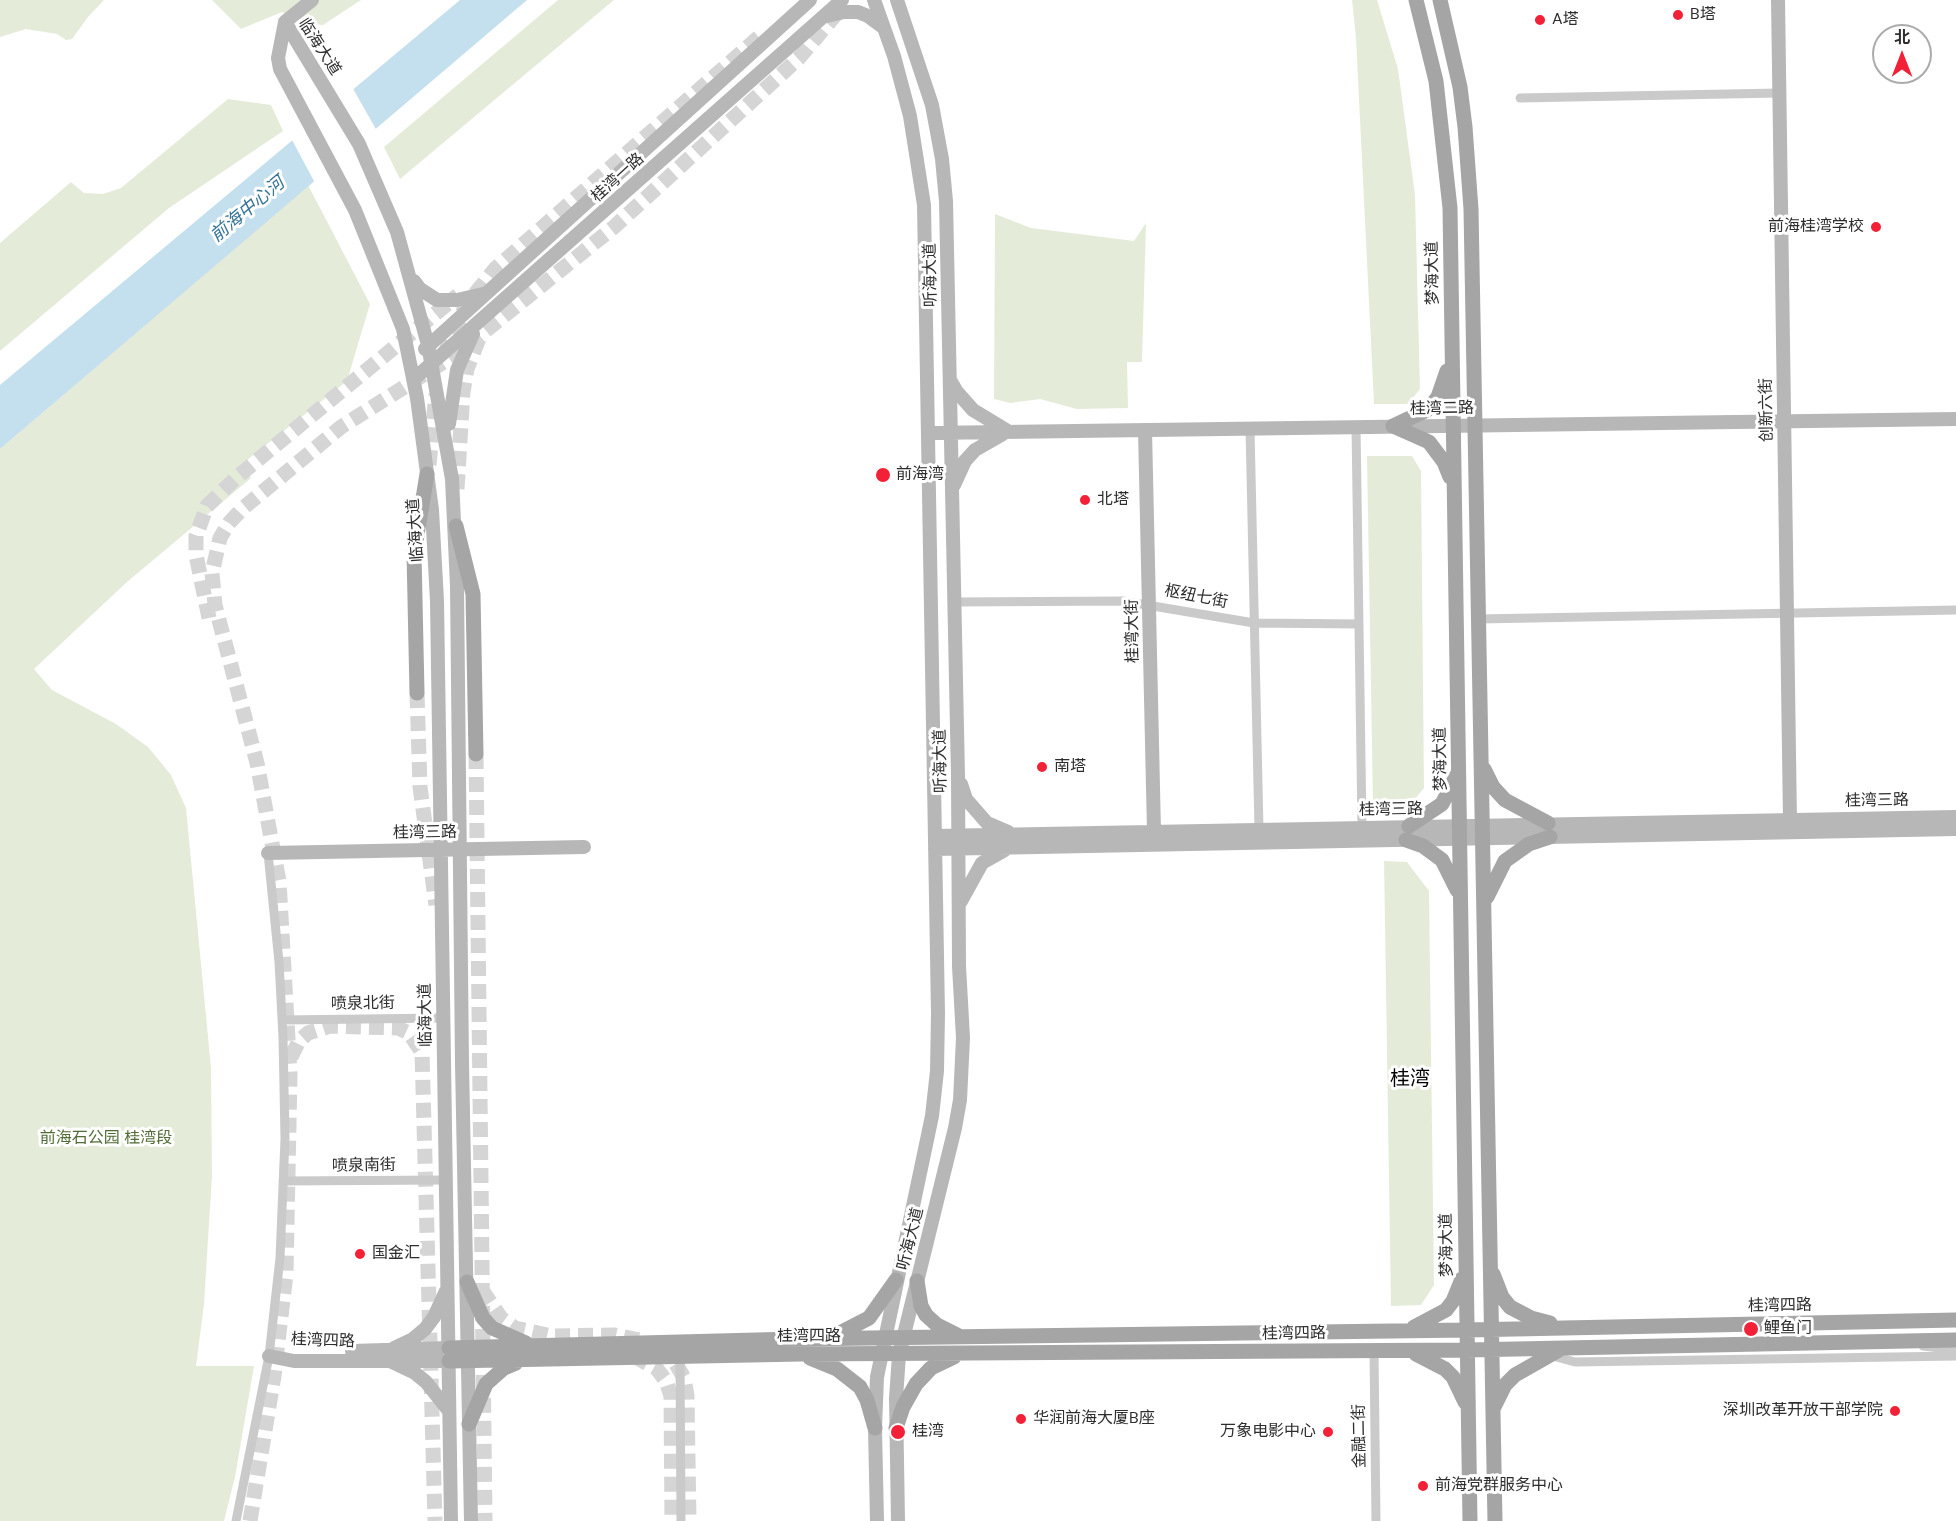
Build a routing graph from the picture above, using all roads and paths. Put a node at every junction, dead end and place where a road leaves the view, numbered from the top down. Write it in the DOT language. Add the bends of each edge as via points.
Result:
graph roads {
  1 [pos="312,0"];
  2 [pos="810,0"];
  3 [pos="842,0"];
  4 [pos="874,0"];
  5 [pos="897,0"];
  6 [pos="906,0"];
  7 [pos="1416,0"];
  8 [pos="1440,0"];
  9 [pos="1778,0"];
  10 [pos="822,18"];
  11 [pos="285,22"];
  12 [pos="885,29"];
  13 [pos="909,29"];
  14 [pos="1779,93"];
  15 [pos="1521,98"];
  16 [pos="411,276"];
  17 [pos="488,292"];
  18 [pos="478,324"];
  19 [pos="429,345"];
  20 [pos="1451,356"];
  21 [pos="410,361"];
  22 [pos="432,364"];
  23 [pos="950,378"];
  24 [pos="414,379"];
  25 [pos="1956,419"];
  26 [pos="1788,422"];
  27 [pos="1475,424"];
  28 [pos="1452,425"];
  29 [pos="1393,426"];
  30 [pos="1356,427"];
  31 [pos="1250,429"];
  32 [pos="1145,430"];
  33 [pos="1008,432"];
  34 [pos="929,433"];
  35 [pos="951,433"];
  36 [pos="448,447"];
  37 [pos="428,474"];
  38 [pos="1454,490"];
  39 [pos="952,495"];
  40 [pos="456,526"];
  41 [pos="954,602"];
  42 [pos="1149,604"];
  43 [pos="1956,610"];
  44 [pos="1786,613"];
  45 [pos="1479,619"];
  46 [pos="1254,623"];
  47 [pos="1359,624"];
  48 [pos="417,693"];
  49 [pos="476,754"];
  50 [pos="1459,761"];
  51 [pos="1482,761"];
  52 [pos="958,776"];
  53 [pos="1956,816"];
  54 [pos="1790,820"];
  55 [pos="1845,825"];
  56 [pos="1362,827"];
  57 [pos="1956,829"];
  58 [pos="1259,830"];
  59 [pos="1549,830"];
  60 [pos="1154,832"];
  61 [pos="1459,832"];
  62 [pos="1483,832"];
  63 [pos="1408,833"];
  64 [pos="1018,841"];
  65 [pos="935,842"];
  66 [pos="958,842"];
  67 [pos="584,847"];
  68 [pos="459,849"];
  69 [pos="440,850"];
  70 [pos="268,853"];
  71 [pos="1460,905"];
  72 [pos="1484,905"];
  73 [pos="958,908"];
  74 [pos="443,1018"];
  75 [pos="283,1020"];
  76 [pos="446,1180"];
  77 [pos="283,1181"];
  78 [pos="1489,1258"];
  79 [pos="1465,1267"];
  80 [pos="896,1280"];
  81 [pos="917,1281"];
  82 [pos="467,1282"];
  83 [pos="448,1287"];
  84 [pos="1956,1320"];
  85 [pos="1567,1328"];
  86 [pos="1466,1330"];
  87 [pos="1490,1330"];
  88 [pos="1404,1331"];
  89 [pos="962,1337"];
  90 [pos="830,1338"];
  91 [pos="884,1338"];
  92 [pos="903,1338"];
  93 [pos="1956,1340"];
  94 [pos="1894,1342"];
  95 [pos="1491,1349"];
  96 [pos="1404,1350"];
  97 [pos="1467,1350"];
  98 [pos="1956,1350"];
  99 [pos="1374,1351"];
  100 [pos="1542,1352"];
  101 [pos="533,1353"];
  102 [pos="468,1354"];
  103 [pos="801,1354"];
  104 [pos="962,1354"];
  105 [pos="388,1355"];
  106 [pos="449,1355"];
  107 [pos="880,1355"];
  108 [pos="899,1355"];
  109 [pos="269,1356"];
  110 [pos="1956,1356"];
  111 [pos="680,1357"];
  112 [pos="450,1413"];
  113 [pos="1468,1413"];
  114 [pos="1492,1413"];
  115 [pos="469,1424"];
  116 [pos="875,1428"];
  117 [pos="896,1428"];
  118 [pos="236,1521"];
  119 [pos="452,1521"];
  120 [pos="471,1521"];
  121 [pos="681,1521"];
  122 [pos="877,1521"];
  123 [pos="898,1521"];
  124 [pos="1376,1521"];
  125 [pos="1470,1521"];
  126 [pos="1495,1521"];
  1 -- 11 [label="main road"];
  2 -- 17 [label="main road, 桂湾一路"];
  3 -- 10 [label="main road, 桂湾一路"];
  4 -- 12 [label="main road, 听海大道"];
  5 -- 13 [label="main road, 听海大道"];
  6 -- 13 [label="main road"];
  7 -- 20 [label="main road, 梦海大道" via="1437,81 1447,163"];
  8 -- 27 [label="main road" via="1460,87 1466,137"];
  9 -- 14 [label="main road, 创新六街"];
  10 -- 12 [label="main road" via="858,12"];
  10 -- 18 [label="main road, 桂湾一路"];
  11 -- 16 [label="main road, 临海大道" via="359,144 397,232"];
  11 -- 21 [label="main road, 临海大道" via="278,58 289,88 331,160 370,242 395,304"];
  12 -- 34 [label="main road, 听海大道" via="910,116 922,181"];
  13 -- 23 [label="main road, 听海大道" via="932,105 942,159"];
  14 -- 15 [label="street"];
  14 -- 26 [label="main road, 创新六街"];
  16 -- 17 [label="main road" via="420,290 437,300 457,300"];
  16 -- 19 [label="main road, 临海大道"];
  17 -- 19 [label="main road, 桂湾一路"];
  18 -- 22 [label="main road, 桂湾一路"];
  18 -- 36 [label="main road" via="457,370"];
  19 -- 21 [label="main road, 桂湾一路"];
  19 -- 22 [label="main road, 临海大道"];
  20 -- 28 [label="main road, 梦海大道"];
  20 -- 29 [label="main road" via="1432,405"];
  21 -- 24 [label="main road, 临海大道"];
  22 -- 24 [label="main road, 桂湾一路"];
  22 -- 36 [label="main road, 临海大道"];
  23 -- 33 [label="main road" via="973,410"];
  23 -- 35 [label="main road, 听海大道"];
  24 -- 37 [label="main road, 临海大道"];
  25 -- 26 [label="main road, 桂湾二路"];
  26 -- 27 [label="main road, 桂湾二路"];
  26 -- 44 [label="main road, 创新六街"];
  27 -- 28 [label="main road, 桂湾二路"];
  27 -- 45 [label="main road"];
  28 -- 29 [label="main road, 桂湾二路"];
  28 -- 38 [label="main road, 梦海大道"];
  29 -- 30 [label="main road, 桂湾二路"];
  29 -- 38 [label="main road" via="1420,436 1437,451"];
  30 -- 31 [label="main road, 桂湾二路"];
  30 -- 47 [label="street"];
  31 -- 32 [label="main road, 桂湾二路"];
  31 -- 46 [label="street"];
  32 -- 33 [label="main road, 桂湾二路"];
  32 -- 42 [label="main road, 桂湾大街"];
  33 -- 35 [label="main road, 桂湾二路"];
  33 -- 39 [label="main road" via="988,441 965,460"];
  34 -- 35 [label="main road, 桂湾二路"];
  34 -- 65 [label="main road, 听海大道"];
  35 -- 39 [label="main road, 听海大道"];
  36 -- 40 [label="main road, 临海大道"];
  37 -- 48 [label="main road" via="414,553"];
  37 -- 69 [label="main road, 临海大道" via="436,601"];
  38 -- 50 [label="main road, 梦海大道"];
  39 -- 41 [label="main road, 听海大道"];
  40 -- 49 [label="main road" via="473,594"];
  40 -- 68 [label="main road, 临海大道"];
  41 -- 42 [label="street, 枢纽七街" via="1094,600"];
  41 -- 52 [label="main road, 听海大道"];
  42 -- 46 [label="street, 枢纽七街"];
  42 -- 60 [label="main road, 桂湾大街"];
  43 -- 44 [label="street"];
  44 -- 45 [label="street"];
  44 -- 54 [label="main road, 创新六街"];
  45 -- 51 [label="main road"];
  46 -- 47 [label="street, 枢纽七街"];
  46 -- 58 [label="street"];
  47 -- 56 [label="street"];
  50 -- 61 [label="main road, 梦海大道"];
  50 -- 63 [label="main road" via="1452,788 1442,804"];
  51 -- 59 [label="main road" via="1500,796"];
  51 -- 62 [label="main road"];
  52 -- 64 [label="main road" via="966,799 987,823"];
  52 -- 66 [label="main road, 听海大道"];
  53 -- 55 [label="main road, 桂湾三路"];
  54 -- 55 [label="main road, 桂湾三路"];
  54 -- 59 [label="main road, 桂湾三路"];
  55 -- 57 [label="main road, 桂湾三路"];
  55 -- 59 [label="main road, 桂湾三路"];
  56 -- 58 [label="main road, 桂湾三路"];
  56 -- 63 [label="main road, 桂湾三路"];
  58 -- 60 [label="main road, 桂湾三路"];
  59 -- 62 [label="main road, 桂湾三路"];
  59 -- 72 [label="main road" via="1505,861"];
  60 -- 64 [label="main road, 桂湾三路"];
  61 -- 62 [label="main road, 桂湾三路"];
  61 -- 63 [label="main road, 桂湾三路"];
  61 -- 71 [label="main road, 梦海大道"];
  62 -- 72 [label="main road"];
  63 -- 64 [label="main road, 桂湾三路"];
  63 -- 71 [label="main road" via="1442,860 1455,882"];
  64 -- 66 [label="main road, 桂湾三路"];
  64 -- 73 [label="main road" via="982,863"];
  65 -- 66 [label="main road, 桂湾三路"];
  65 -- 80 [label="main road, 听海大道" via="937,1071 924,1160"];
  66 -- 73 [label="main road, 听海大道"];
  67 -- 68 [label="main road, 桂湾三路"];
  68 -- 69 [label="main road, 桂湾三路"];
  68 -- 82 [label="main road, 临海大道"];
  69 -- 70 [label="main road, 桂湾三路"];
  69 -- 74 [label="main road, 临海大道"];
  70 -- 75 [label="street"];
  71 -- 79 [label="main road, 梦海大道"];
  72 -- 78 [label="main road"];
  73 -- 81 [label="main road, 听海大道" via="963,1008 960,1100"];
  74 -- 75 [label="street, 喷泉北街"];
  74 -- 76 [label="main road, 临海大道"];
  75 -- 77 [label="street"];
  76 -- 77 [label="street, 喷泉南街"];
  76 -- 83 [label="main road, 临海大道"];
  77 -- 109 [label="street" via="280,1258"];
  78 -- 85 [label="main road" via="1497,1285 1510,1307 1531,1318"];
  78 -- 87 [label="main road"];
  79 -- 86 [label="main road, 梦海大道"];
  79 -- 88 [label="main road" via="1457,1293 1446,1310"];
  80 -- 90 [label="main road" via="868,1317"];
  80 -- 91 [label="main road, 听海大道"];
  81 -- 89 [label="main road" via="926,1315"];
  81 -- 92 [label="main road, 听海大道"];
  82 -- 101 [label="main road" via="483,1318 492,1328"];
  82 -- 102 [label="main road, 临海大道"];
  83 -- 105 [label="main road" via="425,1329"];
  83 -- 106 [label="main road, 临海大道"];
  84 -- 85 [label="main road, 桂湾四路"];
  85 -- 87 [label="main road, 桂湾四路"];
  86 -- 87 [label="main road, 桂湾四路"];
  86 -- 88 [label="main road, 桂湾四路"];
  86 -- 97 [label="main road, 梦海大道"];
  87 -- 95 [label="main road"];
  88 -- 89 [label="main road, 桂湾四路"];
  89 -- 92 [label="main road, 桂湾四路"];
  90 -- 91 [label="main road, 桂湾四路"];
  90 -- 101 [label="main road, 桂湾四路"];
  91 -- 92 [label="main road, 桂湾四路"];
  91 -- 107 [label="main road, 听海大道"];
  92 -- 108 [label="main road, 听海大道"];
  93 -- 94 [label="main road, 桂湾四路"];
  94 -- 98 [label="street"];
  94 -- 100 [label="main road, 桂湾四路" via="1565,1348"];
  95 -- 97 [label="main road, 桂湾四路"];
  95 -- 100 [label="main road, 桂湾四路"];
  95 -- 114 [label="main road"];
  96 -- 97 [label="main road, 桂湾四路"];
  96 -- 99 [label="main road, 桂湾四路"];
  96 -- 113 [label="main road" via="1445,1369 1459,1387"];
  97 -- 113 [label="main road, 梦海大道"];
  99 -- 104 [label="main road, 桂湾四路"];
  99 -- 124 [label="street, 金融二街"];
  100 -- 110 [label="street" via="1575,1362"];
  100 -- 114 [label="main road" via="1510,1379"];
  101 -- 102 [label="main road, 桂湾四路"];
  101 -- 111 [label="main road, 桂湾四路"];
  101 -- 115 [label="main road" via="492,1377 480,1394"];
  102 -- 106 [label="main road, 桂湾四路"];
  102 -- 115 [label="main road, 临海大道"];
  103 -- 107 [label="main road, 桂湾四路"];
  103 -- 111 [label="main road, 桂湾四路"];
  103 -- 116 [label="main road" via="837,1369 860,1387"];
  104 -- 108 [label="main road, 桂湾四路"];
  104 -- 117 [label="main road" via="921,1377"];
  105 -- 106 [label="main road, 桂湾四路"];
  105 -- 109 [label="main road, 桂湾四路" via="293,1352"];
  105 -- 112 [label="main road" via="425,1381"];
  106 -- 112 [label="main road, 临海大道"];
  107 -- 108 [label="main road, 桂湾四路"];
  107 -- 116 [label="main road, 听海大道"];
  108 -- 117 [label="main road, 听海大道"];
  109 -- 118 [label="street"];
  111 -- 121 [label="street"];
  112 -- 119 [label="main road, 临海大道"];
  113 -- 125 [label="main road, 梦海大道"];
  114 -- 126 [label="main road"];
  115 -- 120 [label="main road, 临海大道"];
  116 -- 122 [label="main road, 听海大道"];
  117 -- 123 [label="main road, 听海大道"];
}
